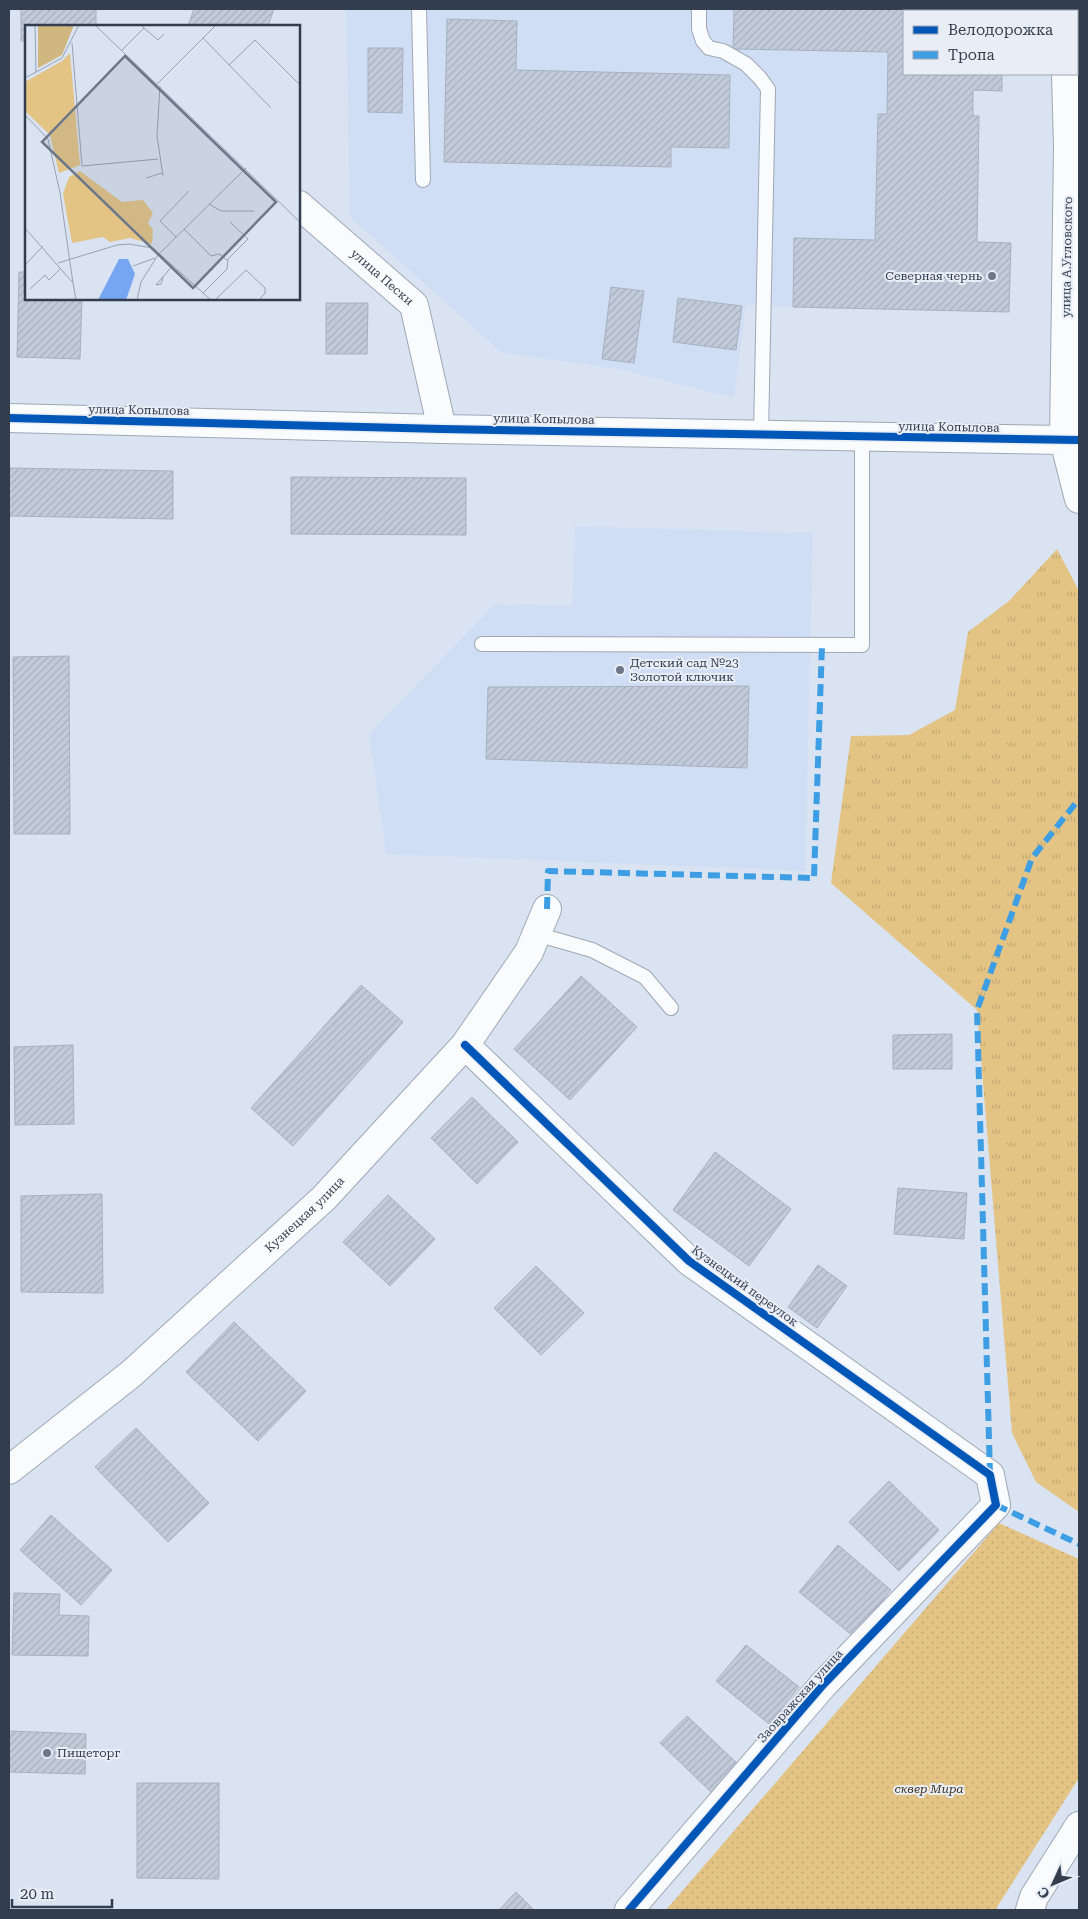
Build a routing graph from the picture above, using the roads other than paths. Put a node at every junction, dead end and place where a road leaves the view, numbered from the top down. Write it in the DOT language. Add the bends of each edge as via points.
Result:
graph roads {
  1 [pos="419,9"];
  2 [pos="699,9"];
  3 [pos="1066,75"];
  4 [pos="423,180"];
  5 [pos="300,206"];
  6 [pos="1073,279"];
  7 [pos="9,418"];
  8 [pos="442,429"];
  9 [pos="760,434"];
  10 [pos="862,436"];
  11 [pos="1071,440"];
  12 [pos="1079,499"];
  13 [pos="482,644"];
  14 [pos="547,909"];
  15 [pos="536,934"];
  16 [pos="671,1008"];
  17 [pos="465,1045"];
  18 [pos="9,1470"];
  19 [pos="996,1505"];
  20 [pos="1079,1826"];
  21 [pos="629,1910"];
  22 [pos="1030,1910"];
  1 -- 4 [label="lane"];
  2 -- 9 [label="lane" via="699,30 709,48 723,51 746,64 768,89"];
  3 -- 6 [label="street, улица А.Угловского"];
  5 -- 8 [label="street, улица Пески" via="414,305"];
  6 -- 11 [label="street, улица А.Угловского"];
  7 -- 8 [label="street, улица Копылова"];
  8 -- 9 [label="street, улица Копылова"];
  9 -- 10 [label="street, улица Копылова"];
  10 -- 11 [label="street, улица Копылова"];
  10 -- 13 [label="lane" via="862,645"];
  11 -- 12 [label="street, улица А.Угловского"];
  14 -- 15 [label="street, Кузнецкая улица"];
  15 -- 16 [label="lane" via="592,950 644,977"];
  15 -- 17 [label="street, Кузнецкая улица" via="528,952"];
  17 -- 18 [label="street, Кузнецкая улица" via="324,1198 132,1374"];
  17 -- 19 [label="street, Кузнецкий переулок" via="689,1261 990,1475"];
  19 -- 21 [label="street, Заовражская улица" via="823,1685"];
  20 -- 22 [label="street" via="1034,1897"];
}
